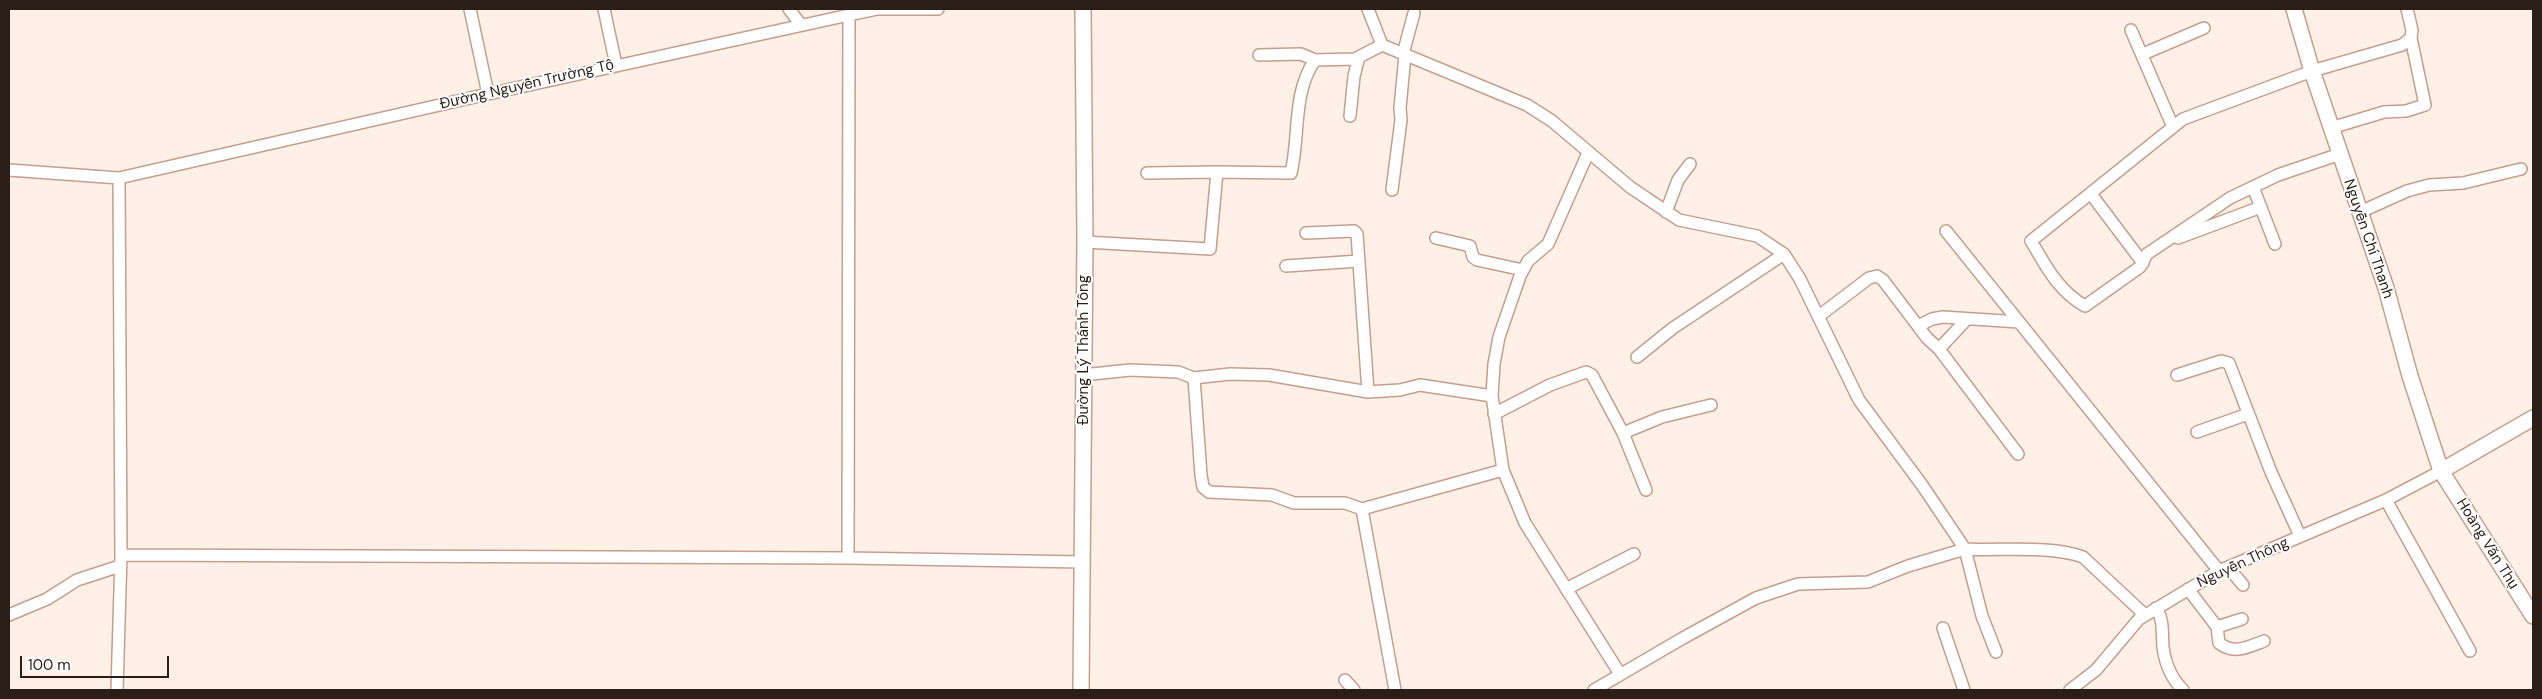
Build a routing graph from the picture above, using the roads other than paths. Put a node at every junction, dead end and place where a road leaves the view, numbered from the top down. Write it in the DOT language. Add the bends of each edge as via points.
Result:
graph roads {
  1 [pos="470,9"];
  2 [pos="604,9"];
  3 [pos="938,9"];
  4 [pos="1083,9"];
  5 [pos="1368,9"];
  6 [pos="2294,9"];
  7 [pos="2406,9"];
  8 [pos="794,10"];
  9 [pos="1414,13"];
  10 [pos="849,15"];
  11 [pos="801,25"];
  12 [pos="2204,28"];
  13 [pos="2131,30"];
  14 [pos="2411,38"];
  15 [pos="1382,45"];
  16 [pos="1259,54"];
  17 [pos="2143,54"];
  18 [pos="1404,55"];
  19 [pos="1359,57"];
  20 [pos="1315,60"];
  21 [pos="616,65"];
  22 [pos="2312,71"];
  23 [pos="488,94"];
  24 [pos="1350,116"];
  25 [pos="2173,127"];
  26 [pos="2331,128"];
  27 [pos="1588,153"];
  28 [pos="2340,154"];
  29 [pos="1690,164"];
  30 [pos="2521,169"];
  31 [pos="9,170"];
  32 [pos="1218,172"];
  33 [pos="1147,173"];
  34 [pos="119,178"];
  35 [pos="2253,187"];
  36 [pos="1392,190"];
  37 [pos="2091,194"];
  38 [pos="2261,207"];
  39 [pos="1666,212"];
  40 [pos="2360,212"];
  41 [pos="1946,231"];
  42 [pos="1306,233"];
  43 [pos="1436,238"];
  44 [pos="1085,242"];
  45 [pos="2275,244"];
  46 [pos="2160,245"];
  47 [pos="1784,254"];
  48 [pos="1359,261"];
  49 [pos="2143,263"];
  50 [pos="1286,266"];
  51 [pos="1524,270"];
  52 [pos="1819,316"];
  53 [pos="1966,320"];
  54 [pos="2019,322"];
  55 [pos="1918,326"];
  56 [pos="1939,348"];
  57 [pos="1637,357"];
  58 [pos="1084,375"];
  59 [pos="2176,375"];
  60 [pos="1194,378"];
  61 [pos="1368,392"];
  62 [pos="1492,396"];
  63 [pos="1711,405"];
  64 [pos="1494,414"];
  65 [pos="2248,414"];
  66 [pos="2533,418"];
  67 [pos="2196,432"];
  68 [pos="1623,433"];
  69 [pos="2018,454"];
  70 [pos="1503,470"];
  71 [pos="2441,471"];
  72 [pos="1646,490"];
  73 [pos="2386,500"];
  74 [pos="1362,509"];
  75 [pos="2300,536"];
  76 [pos="1965,549"];
  77 [pos="1634,554"];
  78 [pos="848,558"];
  79 [pos="120,561"];
  80 [pos="1083,562"];
  81 [pos="2223,569"];
  82 [pos="2243,585"];
  83 [pos="2188,588"];
  84 [pos="1566,589"];
  85 [pos="2156,608"];
  86 [pos="9,615"];
  87 [pos="2145,615"];
  88 [pos="2533,616"];
  89 [pos="2242,619"];
  90 [pos="2217,627"];
  91 [pos="1943,628"];
  92 [pos="2264,641"];
  93 [pos="1996,652"];
  94 [pos="2470,652"];
  95 [pos="1620,674"];
  96 [pos="1345,680"];
  97 [pos="117,690"];
  98 [pos="1081,690"];
  99 [pos="1354,690"];
  100 [pos="1395,690"];
  101 [pos="1594,690"];
  102 [pos="1964,690"];
  103 [pos="2070,690"];
  104 [pos="2184,690"];
  1 -- 23 [label="street"];
  2 -- 21 [label="street"];
  3 -- 10 [label="street, Đường Nguyễn Trường Tộ" via="877,10"];
  4 -- 44 [label="street, Đường Lý Thánh Tông"];
  5 -- 15 [label="street"];
  6 -- 22 [label="street, Nguyễn Chí Thanh"];
  7 -- 14 [label="street"];
  8 -- 11 [label="street"];
  9 -- 18 [label="street"];
  10 -- 11 [label="street, Đường Nguyễn Trường Tộ"];
  10 -- 78 [label="street"];
  11 -- 21 [label="street, Đường Nguyễn Trường Tộ"];
  12 -- 17 [label="street"];
  13 -- 17 [label="street"];
  14 -- 22 [label="street" via="2402,45"];
  14 -- 26 [label="street" via="2425,106 2384,112"];
  15 -- 18 [label="street"];
  15 -- 19 [label="street"];
  16 -- 20 [label="street" via="1301,54"];
  17 -- 25 [label="street"];
  18 -- 27 [label="street" via="1527,105 1552,121"];
  18 -- 36 [label="street" via="1401,120"];
  19 -- 20 [label="street"];
  19 -- 24 [label="street"];
  20 -- 32 [label="street" via="1307,72 1298,111 1291,173"];
  21 -- 23 [label="street, Đường Nguyễn Trường Tộ"];
  22 -- 25 [label="street" via="2183,119"];
  22 -- 26 [label="street, Nguyễn Chí Thanh"];
  23 -- 34 [label="street, Đường Nguyễn Trường Tộ"];
  25 -- 37 [label="street"];
  26 -- 28 [label="street, Nguyễn Chí Thanh"];
  27 -- 39 [label="street"];
  27 -- 51 [label="street" via="1548,244 1528,261"];
  28 -- 35 [label="street"];
  28 -- 40 [label="street, Nguyễn Chí Thanh"];
  29 -- 39 [label="street" via="1678,180"];
  30 -- 40 [label="street" via="2463,183 2429,185"];
  31 -- 34 [label="street, Đường Nguyễn Trường Tộ"];
  32 -- 33 [label="street"];
  32 -- 44 [label="street" via="1210,249"];
  34 -- 79 [label="street"];
  35 -- 38 [label="street"];
  35 -- 46 [label="street" via="2230,198"];
  37 -- 49 [label="street"];
  37 -- 49 [label="street" via="2030,241 2058,284 2069,297 2084,306"];
  38 -- 45 [label="street"];
  38 -- 46 [label="street"];
  39 -- 47 [label="street" via="1678,220 1757,236"];
  40 -- 71 [label="street, Nguyễn Chí Thanh"];
  41 -- 54 [label="street"];
  42 -- 48 [label="street" via="1354,231"];
  43 -- 51 [label="street" via="1470,246 1477,260"];
  44 -- 58 [label="street, Đường Lý Thánh Tông"];
  46 -- 49 [label="street" via="2147,254"];
  47 -- 52 [label="street"];
  47 -- 57 [label="street" via="1673,328"];
  48 -- 50 [label="street"];
  48 -- 61 [label="street"];
  51 -- 62 [label="street" via="1499,338"];
  52 -- 55 [label="street" via="1869,278 1877,276"];
  52 -- 76 [label="street" via="1859,400"];
  53 -- 54 [label="street"];
  53 -- 55 [label="street" via="1943,317"];
  53 -- 56 [label="street"];
  54 -- 81 [label="street"];
  55 -- 56 [label="street"];
  56 -- 69 [label="street"];
  58 -- 60 [label="street" via="1130,370 1178,372"];
  58 -- 80 [label="street, Đường Lý Thánh Tông"];
  59 -- 65 [label="street" via="2227,362"];
  60 -- 61 [label="street" via="1230,374 1269,375"];
  60 -- 74 [label="street" via="1201,475 1203,487 1209,492 1272,495 1294,503 1345,503"];
  61 -- 62 [label="street" via="1420,385"];
  62 -- 64 [label="street"];
  63 -- 68 [label="street"];
  64 -- 68 [label="street" via="1550,385 1586,372 1592,375"];
  64 -- 70 [label="street"];
  65 -- 67 [label="street"];
  65 -- 75 [label="street"];
  66 -- 71 [label="street"];
  68 -- 72 [label="street"];
  70 -- 74 [label="street"];
  70 -- 84 [label="street" via="1525,523"];
  71 -- 73 [label="street, Nguyễn Thông"];
  71 -- 88 [label="street, Hoàng Văn Thụ"];
  73 -- 75 [label="street, Nguyễn Thông"];
  73 -- 94 [label="street"];
  74 -- 100 [label="street"];
  75 -- 81 [label="street, Nguyễn Thông"];
  76 -- 87 [label="street" via="2044,550 2083,557"];
  76 -- 93 [label="street" via="1982,616"];
  76 -- 95 [label="street" via="1868,582 1798,584 1780,589 1748,602"];
  77 -- 84 [label="street"];
  78 -- 79 [label="street"];
  78 -- 80 [label="street"];
  79 -- 86 [label="street"];
  79 -- 97 [label="street"];
  80 -- 98 [label="street, Đường Lý Thánh Tông"];
  81 -- 82 [label="street"];
  81 -- 83 [label="street, Nguyễn Thông"];
  83 -- 85 [label="street, Nguyễn Thông"];
  83 -- 90 [label="street"];
  84 -- 95 [label="street"];
  85 -- 87 [label="street, Nguyễn Thông"];
  85 -- 104 [label="street" via="2168,667"];
  87 -- 103 [label="street, Nguyễn Thông" via="2096,670"];
  89 -- 90 [label="street"];
  90 -- 92 [label="street" via="2219,643 2225,648 2234,650"];
  91 -- 102 [label="street"];
  95 -- 101 [label="street"];
  96 -- 99 [label="street"];
}
